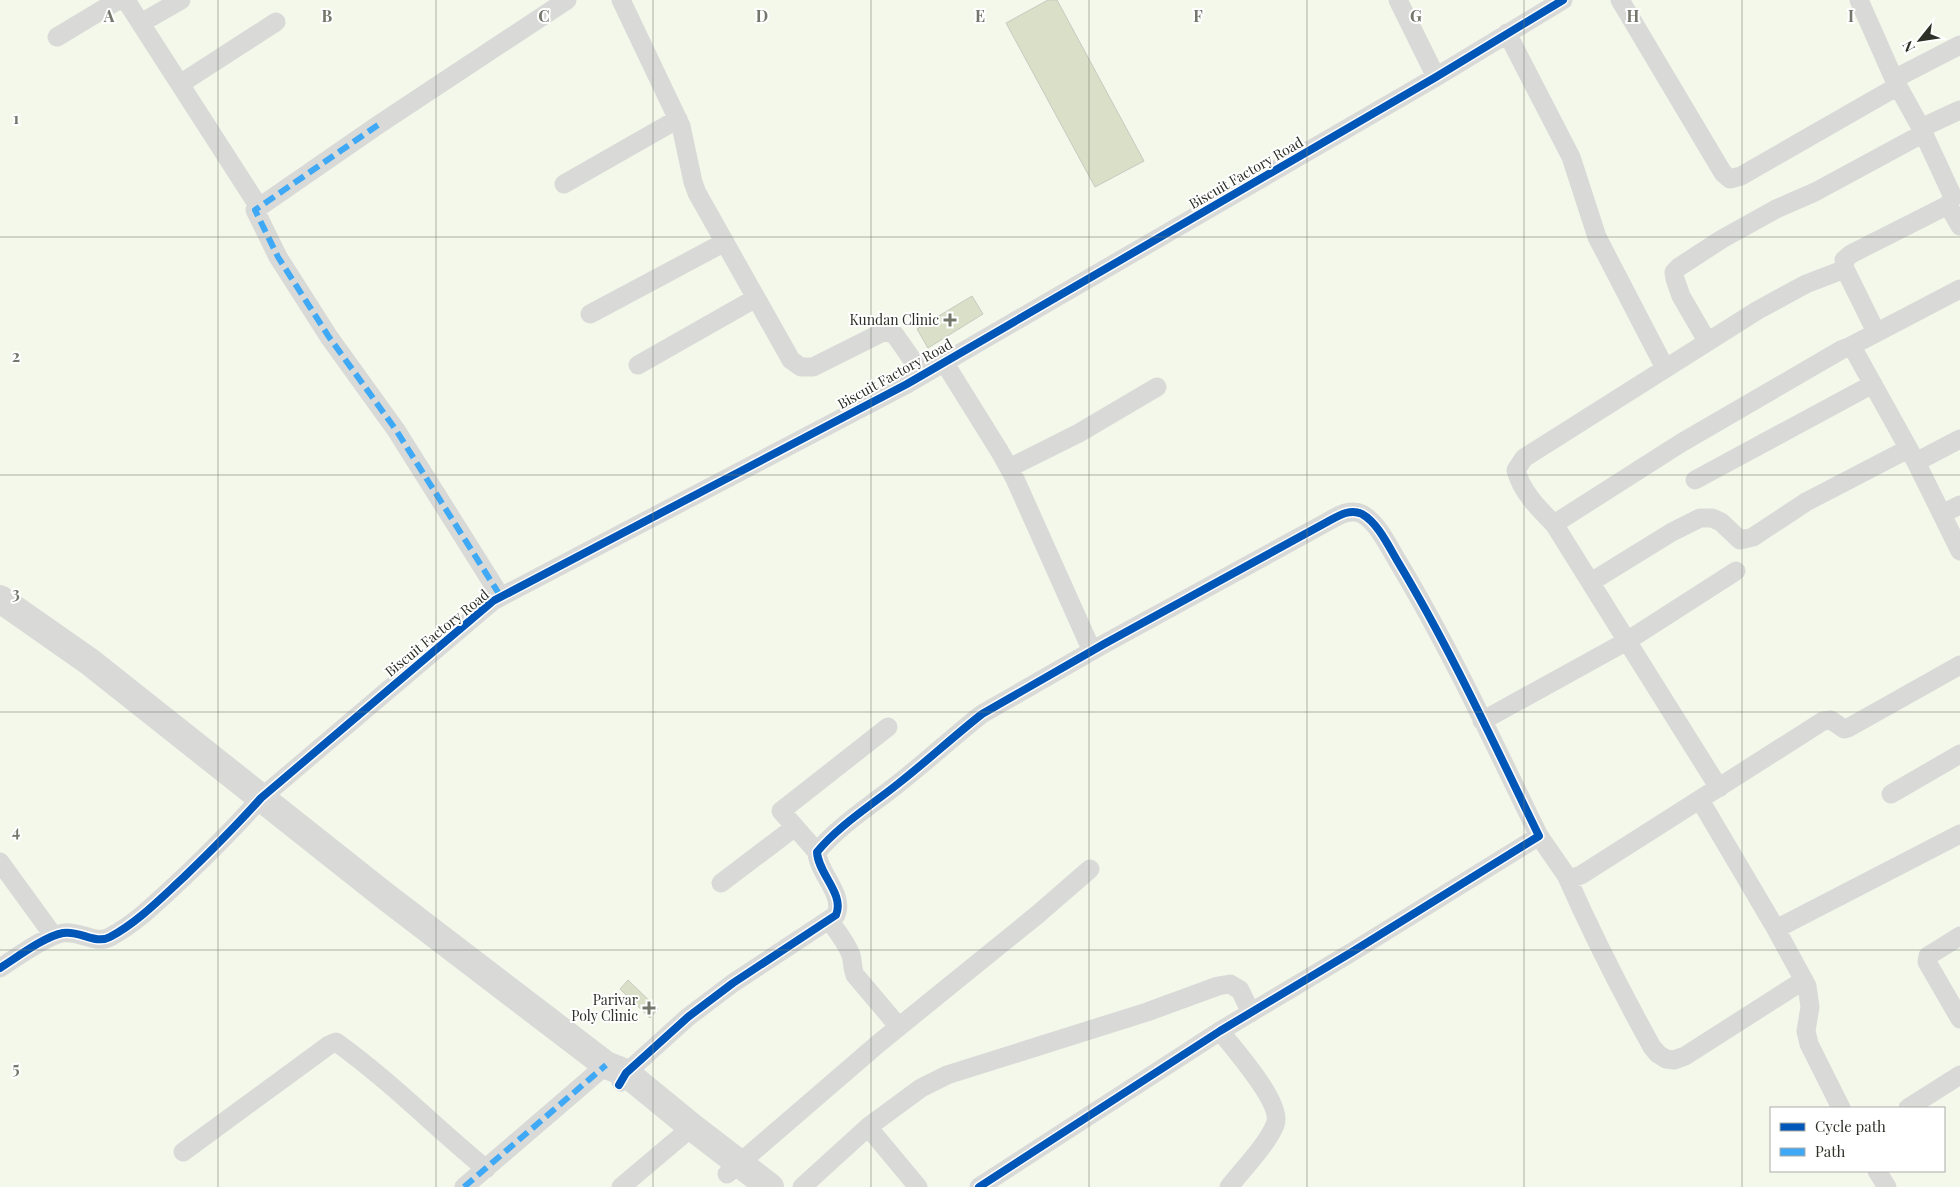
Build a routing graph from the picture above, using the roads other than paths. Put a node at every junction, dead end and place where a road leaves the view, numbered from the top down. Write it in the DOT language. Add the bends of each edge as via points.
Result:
graph roads {
  1 [pos="181,0"];
  2 [pos="567,0"];
  3 [pos="621,0"];
  4 [pos="1398,0"];
  5 [pos="1563,0"];
  6 [pos="1620,0"];
  7 [pos="1859,0"];
  8 [pos="276,22"];
  9 [pos="141,23"];
  10 [pos="1507,33"];
  11 [pos="56,37"];
  12 [pos="1960,45"];
  13 [pos="1436,77"];
  14 [pos="1896,82"];
  15 [pos="180,84"];
  16 [pos="1960,110"];
  17 [pos="678,119"];
  18 [pos="1922,131"];
  19 [pos="564,184"];
  20 [pos="1948,205"];
  21 [pos="259,207"];
  22 [pos="1960,226"];
  23 [pos="725,242"];
  24 [pos="1845,269"];
  25 [pos="1960,289"];
  26 [pos="756,298"];
  27 [pos="590,314"];
  28 [pos="1876,332"];
  29 [pos="1707,341"];
  30 [pos="1849,347"];
  31 [pos="944,362"];
  32 [pos="638,364"];
  33 [pos="1665,368"];
  34 [pos="923,375"];
  35 [pos="1873,384"];
  36 [pos="1156,387"];
  37 [pos="1960,439"];
  38 [pos="1912,455"];
  39 [pos="1009,468"];
  40 [pos="1695,480"];
  41 [pos="1960,505"];
  42 [pos="1942,514"];
  43 [pos="1554,524"];
  44 [pos="1960,551"];
  45 [pos="1736,571"];
  46 [pos="1590,582"];
  47 [pos="501,597"];
  48 [pos="0,599"];
  49 [pos="1627,641"];
  50 [pos="1092,651"];
  51 [pos="1960,665"];
  52 [pos="1482,721"];
  53 [pos="888,727"];
  54 [pos="1960,754"];
  55 [pos="1719,788"];
  56 [pos="1891,794"];
  57 [pos="261,798"];
  58 [pos="1700,800"];
  59 [pos="795,827"];
  60 [pos="1960,834"];
  61 [pos="1539,836"];
  62 [pos="818,852"];
  63 [pos="0,862"];
  64 [pos="1090,869"];
  65 [pos="1566,875"];
  66 [pos="721,883"];
  67 [pos="830,920"];
  68 [pos="1776,929"];
  69 [pos="54,935"];
  70 [pos="1960,936"];
  71 [pos="0,968"];
  72 [pos="1804,980"];
  73 [pos="1250,1013"];
  74 [pos="1960,1019"];
  75 [pos="899,1027"];
  76 [pos="1220,1031"];
  77 [pos="617,1074"];
  78 [pos="1960,1075"];
  79 [pos="1840,1107"];
  80 [pos="1910,1107"];
  81 [pos="868,1127"];
  82 [pos="686,1132"];
  83 [pos="182,1152"];
  84 [pos="486,1169"];
  85 [pos="1878,1172"];
  86 [pos="737,1175"];
  87 [pos="464,1187"];
  88 [pos="621,1187"];
  89 [pos="770,1187"];
  90 [pos="802,1187"];
  91 [pos="918,1187"];
  92 [pos="978,1187"];
  93 [pos="1229,1187"];
  94 [pos="1887,1187"];
  1 -- 9 [label="street"];
  2 -- 21 [label="street"];
  3 -- 17 [label="street"];
  4 -- 13 [label="street"];
  5 -- 10 [label="street, Biscuit Factory Road"];
  6 -- 14 [label="street" via="1723,173 1730,179 1741,176"];
  7 -- 14 [label="street"];
  8 -- 15 [label="street"];
  9 -- 11 [label="street" via="123,0"];
  9 -- 15 [label="street"];
  10 -- 13 [label="street, Biscuit Factory Road"];
  10 -- 33 [label="street" via="1571,157 1597,237"];
  12 -- 14 [label="street"];
  13 -- 31 [label="street, Biscuit Factory Road"];
  14 -- 18 [label="street"];
  15 -- 21 [label="street"];
  16 -- 18 [label="street"];
  17 -- 19 [label="street"];
  17 -- 23 [label="street" via="695,187"];
  18 -- 20 [label="street" via="1952,190 1953,197"];
  18 -- 29 [label="street" via="1815,192 1768,213 1679,267 1674,272 1677,287"];
  20 -- 22 [label="street"];
  20 -- 24 [label="street" via="1851,254 1844,260"];
  21 -- 47 [label="street" via="255,210 278,256 329,337 396,430"];
  23 -- 26 [label="street"];
  23 -- 27 [label="street"];
  24 -- 28 [label="street"];
  24 -- 29 [label="street" via="1806,284"];
  25 -- 28 [label="street"];
  26 -- 32 [label="street"];
  26 -- 34 [label="street" via="791,360 801,367 813,367 885,331 895,335"];
  28 -- 30 [label="street"];
  29 -- 33 [label="street"];
  30 -- 35 [label="street"];
  30 -- 43 [label="street" via="1681,443"];
  31 -- 34 [label="street, Biscuit Factory Road"];
  31 -- 39 [label="street"];
  33 -- 43 [label="street" via="1557,436 1519,464 1516,470 1518,478"];
  34 -- 47 [label="street, Biscuit Factory Road"];
  35 -- 38 [label="street"];
  35 -- 40 [label="street"];
  36 -- 39 [label="street" via="1079,433"];
  37 -- 38 [label="street"];
  38 -- 42 [label="street"];
  38 -- 46 [label="street" via="1806,502 1753,537 1740,540 1721,522 1700,518"];
  39 -- 50 [label="street"];
  41 -- 42 [label="street"];
  42 -- 44 [label="street"];
  43 -- 46 [label="street"];
  45 -- 49 [label="street"];
  46 -- 49 [label="street"];
  47 -- 57 [label="street, Biscuit Factory Road"];
  48 -- 57 [label="main road" via="90,662"];
  49 -- 52 [label="street"];
  49 -- 55 [label="street"];
  50 -- 52 [label="street" via="1327,522 1354,511 1364,515 1377,529 1418,595"];
  50 -- 62 [label="street" via="976,719 830,837"];
  51 -- 55 [label="street" via="1848,728 1844,729 1831,720 1823,721"];
  52 -- 61 [label="street"];
  53 -- 59 [label="street" via="781,811"];
  54 -- 56 [label="street"];
  55 -- 58 [label="street"];
  57 -- 69 [label="street, Biscuit Factory Road" via="152,907 110,937 100,941 76,933"];
  57 -- 77 [label="main road"];
  58 -- 65 [label="street" via="1581,875 1572,878"];
  58 -- 68 [label="street"];
  59 -- 62 [label="street"];
  59 -- 66 [label="street"];
  60 -- 68 [label="street"];
  61 -- 65 [label="street"];
  61 -- 73 [label="street"];
  62 -- 67 [label="street" via="820,867 838,904 836,915"];
  63 -- 69 [label="street"];
  64 -- 75 [label="street"];
  65 -- 72 [label="street" via="1626,1001 1652,1047 1666,1059 1685,1056"];
  67 -- 75 [label="street" via="852,958 855,975"];
  67 -- 77 [label="street" via="733,983"];
  68 -- 72 [label="street"];
  69 -- 71 [label="street"];
  70 -- 74 [label="street" via="1928,956 1926,962"];
  72 -- 79 [label="street" via="1810,997 1806,1031 1809,1044"];
  73 -- 76 [label="street"];
  73 -- 81 [label="street" via="1240,990 1230,984 1218,986 940,1078"];
  75 -- 86 [label="street"];
  76 -- 92 [label="street"];
  76 -- 93 [label="street" via="1263,1086 1277,1112 1276,1124 1266,1140"];
  77 -- 82 [label="main road"];
  77 -- 84 [label="street"];
  78 -- 80 [label="street"];
  81 -- 90 [label="street"];
  81 -- 91 [label="street"];
  82 -- 86 [label="main road"];
  82 -- 88 [label="street"];
  83 -- 84 [label="street" via="336,1042 364,1062"];
  84 -- 87 [label="street"];
  85 -- 94 [label="street"];
  86 -- 89 [label="main road"];
}
